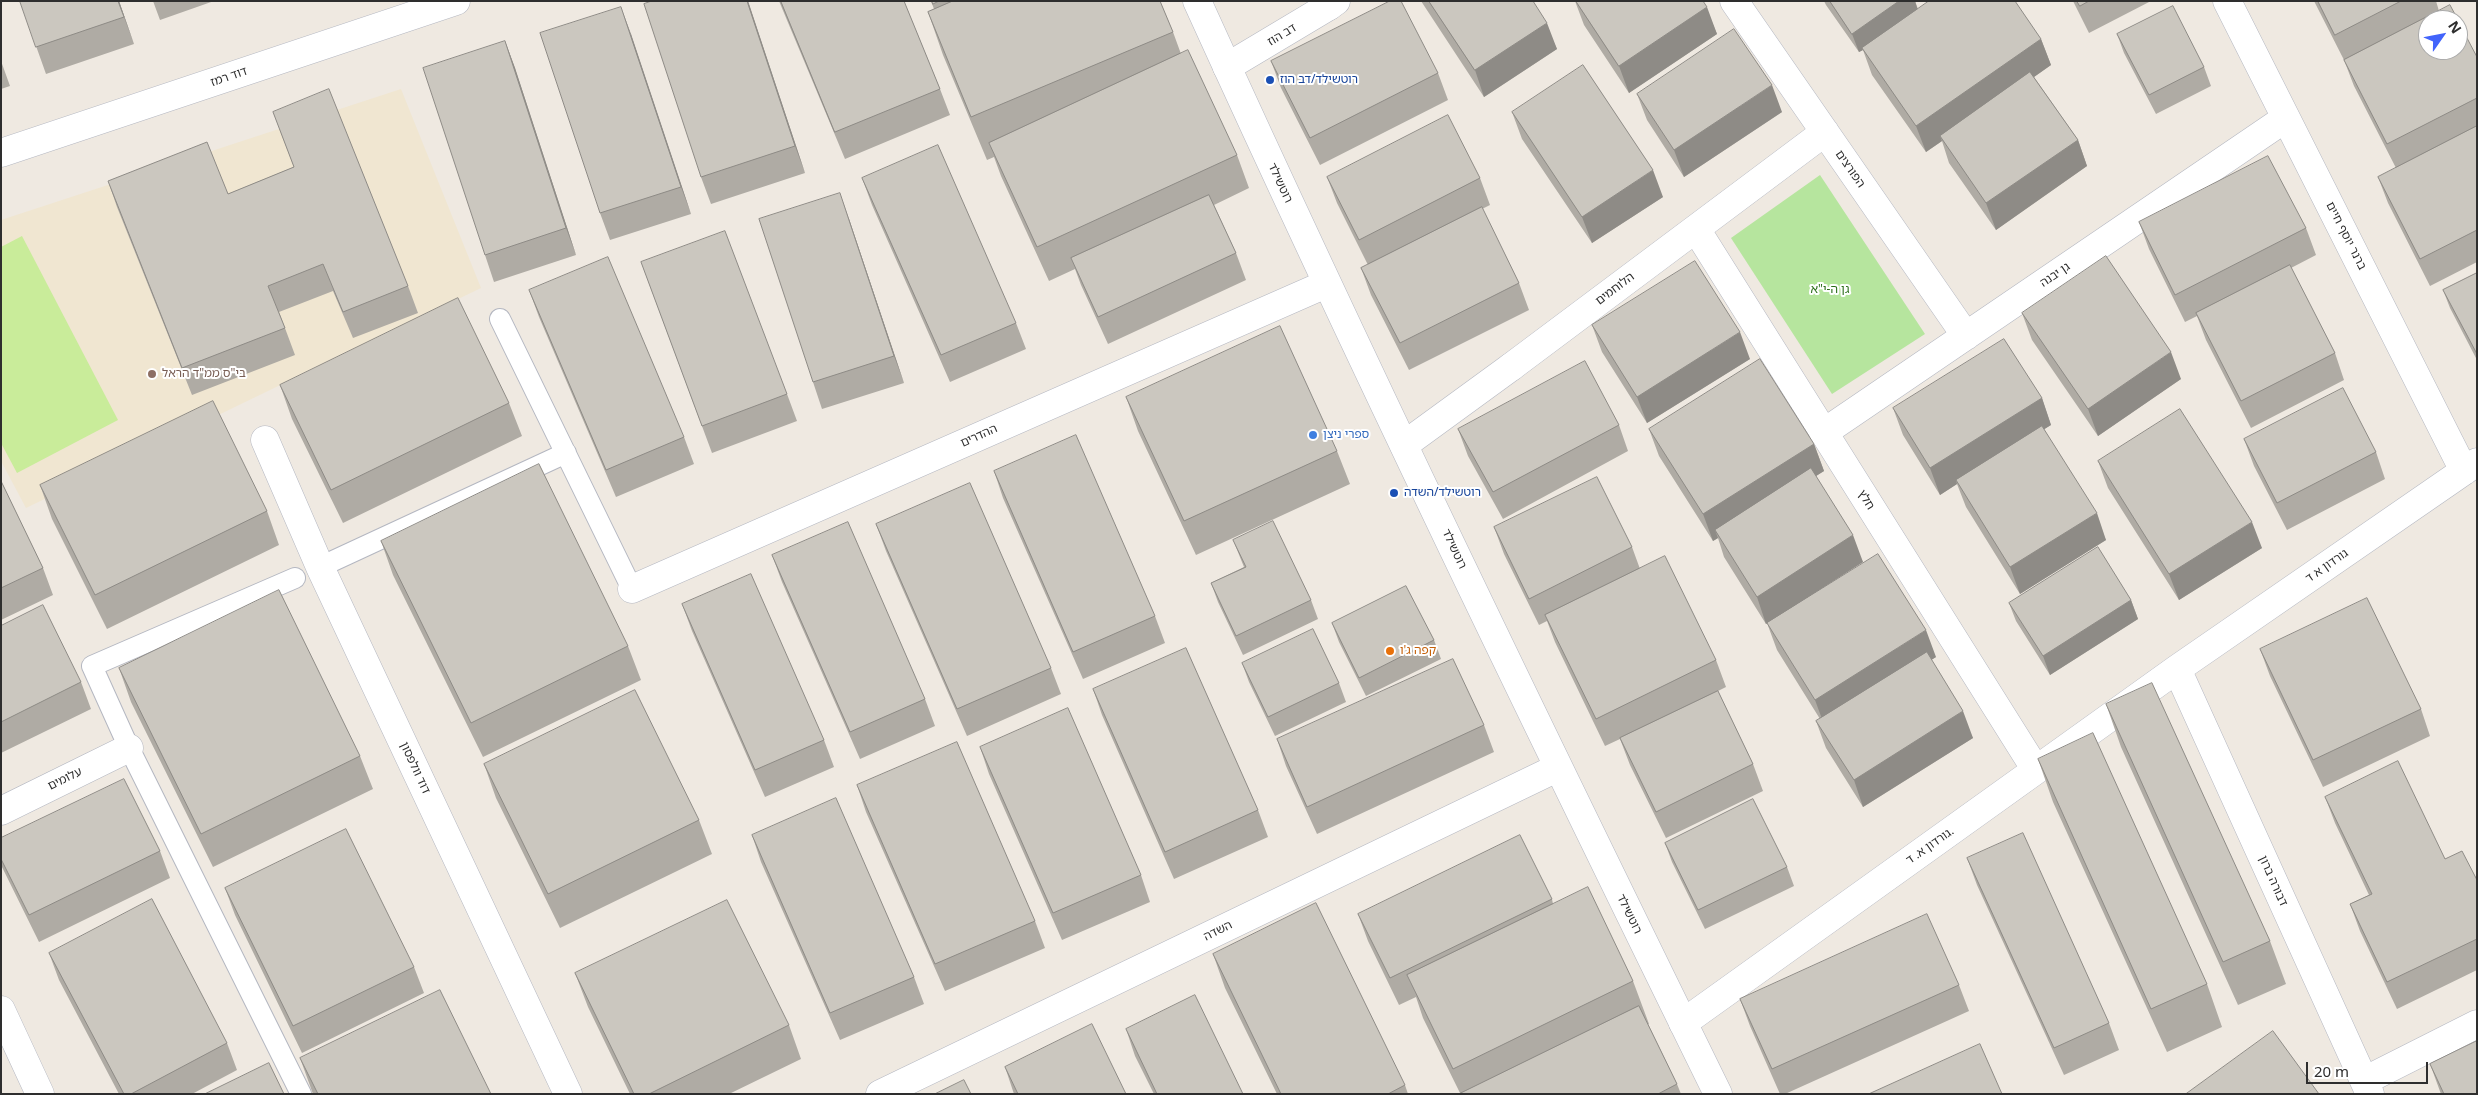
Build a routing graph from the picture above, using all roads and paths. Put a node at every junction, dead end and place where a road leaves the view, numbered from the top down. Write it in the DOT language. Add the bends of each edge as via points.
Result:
graph roads {
  1 [pos="456,1"];
  2 [pos="1197,1"];
  3 [pos="1734,1"];
  4 [pos="2227,1"];
  5 [pos="1333,4"];
  6 [pos="1227,67"];
  7 [pos="2286,118"];
  8 [pos="1825,132"];
  9 [pos="1,154"];
  10 [pos="1696,229"];
  11 [pos="1326,284"];
  12 [pos="500,319"];
  13 [pos="1966,336"];
  14 [pos="1824,433"];
  15 [pos="265,440"];
  16 [pos="1404,445"];
  17 [pos="566,453"];
  18 [pos="2470,467"];
  19 [pos="320,567"];
  20 [pos="295,578"];
  21 [pos="632,589"];
  22 [pos="2177,669"];
  23 [pos="129,748"];
  24 [pos="1557,768"];
  25 [pos="2036,770"];
  26 [pos="1,811"];
  27 [pos="1,1010"];
  28 [pos="1683,1022"];
  29 [pos="2477,1024"];
  30 [pos="2367,1088"];
  31 [pos="40,1094"];
  32 [pos="301,1094"];
  33 [pos="568,1094"];
  34 [pos="880,1094"];
  35 [pos="1718,1094"];
  1 -- 9 [label="street, דוד רמז"];
  2 -- 6 [label="street, רוטשילד"];
  3 -- 8 [label="street, הפורצים"];
  4 -- 7 [label="street, ברנר יוסף חיים"];
  5 -- 6 [label="street, דב הוז"];
  6 -- 11 [label="street, רוטשילד"];
  7 -- 13 [label="street, גן יבנה"];
  7 -- 18 [label="street, ברנר יוסף חיים"];
  8 -- 10 [label="street, הלוחמים"];
  8 -- 13 [label="street, הפורצים"];
  10 -- 14 [label="street, חלץ"];
  10 -- 16 [label="street, הלוחמים"];
  11 -- 16 [label="street, רוטשילד"];
  11 -- 21 [label="street, ההדרים"];
  12 -- 17 [label="lane"];
  13 -- 14 [label="street, גן יבנה"];
  14 -- 25 [label="street, חלץ"];
  15 -- 19 [label="street, דוד וולפסון"];
  16 -- 24 [label="street, רוטשילד"];
  17 -- 19 [label="lane"];
  17 -- 21 [label="lane"];
  18 -- 22 [label="street, גורדון א ד"];
  19 -- 33 [label="street, דוד וולפסון"];
  20 -- 23 [label="lane" via="92,666"];
  22 -- 25 [label="street, גורדון א. ד."];
  22 -- 30 [label="street, דבורה ברון"];
  23 -- 26 [label="street, עלומים"];
  23 -- 32 [label="lane"];
  24 -- 28 [label="street, רוטשילד"];
  24 -- 34 [label="street, השדה"];
  25 -- 28 [label="street, גורדון א. ד."];
  27 -- 31 [label="street"];
  28 -- 35 [label="street, רוטשילד"];
  29 -- 30 [label="street"];
}
